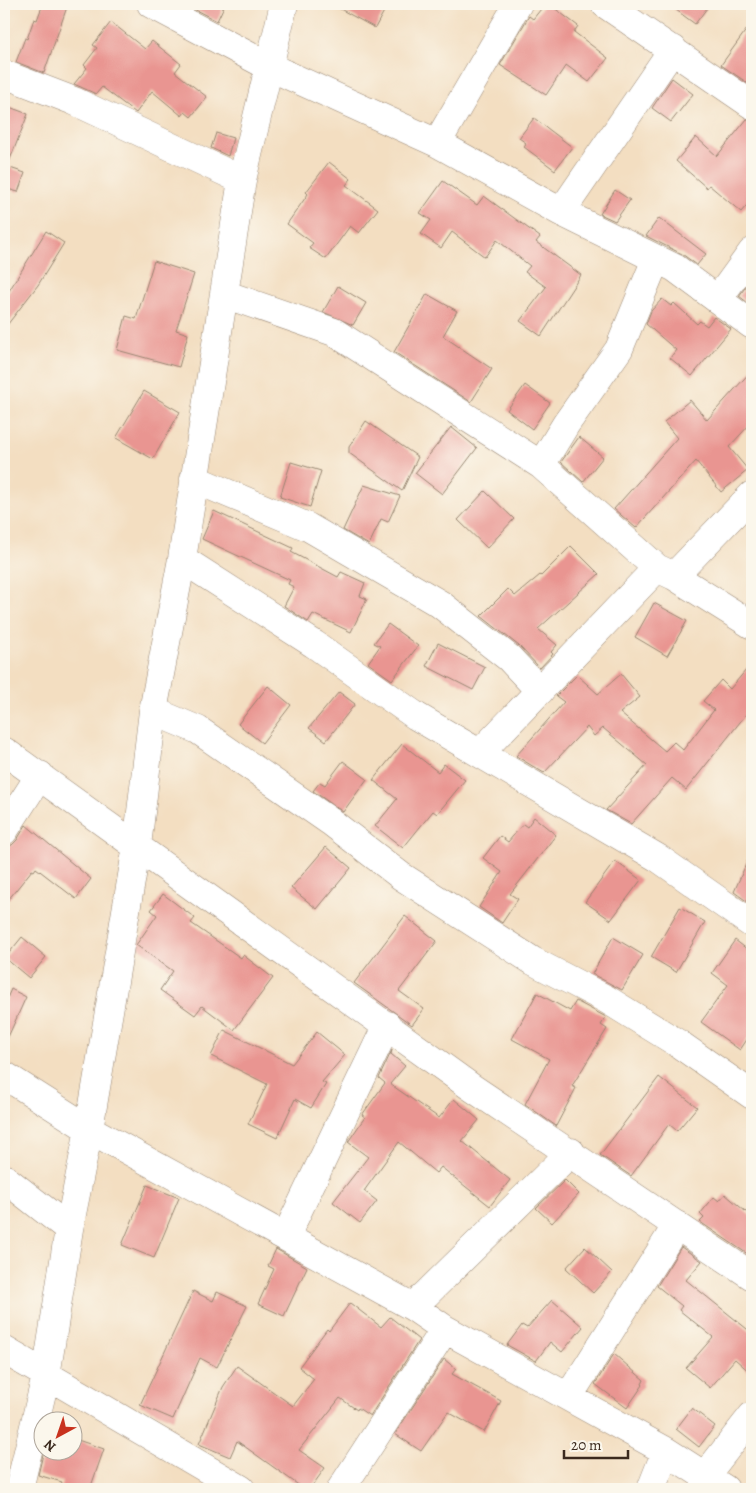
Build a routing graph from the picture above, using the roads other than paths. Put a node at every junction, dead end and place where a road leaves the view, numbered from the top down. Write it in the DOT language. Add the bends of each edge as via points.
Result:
graph roads {
  1 [pos="151,4"];
  2 [pos="284,4"];
  3 [pos="518,4"];
  4 [pos="605,4"];
  5 [pos="673,49"];
  6 [pos="270,68"];
  7 [pos="4,74"];
  8 [pos="752,105"];
  9 [pos="437,143"];
  10 [pos="242,180"];
  11 [pos="560,212"];
  12 [pos="752,252"];
  13 [pos="656,259"];
  14 [pos="224,294"];
  15 [pos="718,299"];
  16 [pos="752,325"];
  17 [pos="542,465"];
  18 [pos="194,479"];
  19 [pos="752,495"];
  20 [pos="182,560"];
  21 [pos="666,572"];
  22 [pos="752,625"];
  23 [pos="540,691"];
  24 [pos="153,711"];
  25 [pos="4,751"];
  26 [pos="480,753"];
  27 [pos="40,776"];
  28 [pos="4,831"];
  29 [pos="137,846"];
  30 [pos="752,924"];
  31 [pos="387,1025"];
  32 [pos="4,1075"];
  33 [pos="752,1095"];
  34 [pos="89,1129"];
  35 [pos="571,1152"];
  36 [pos="4,1178"];
  37 [pos="677,1225"];
  38 [pos="69,1229"];
  39 [pos="286,1236"];
  40 [pos="752,1276"];
  41 [pos="413,1307"];
  42 [pos="445,1329"];
  43 [pos="4,1350"];
  44 [pos="46,1376"];
  45 [pos="569,1396"];
  46 [pos="752,1416"];
  47 [pos="666,1451"];
  48 [pos="715,1482"];
  49 [pos="19,1489"];
  50 [pos="241,1489"];
  51 [pos="340,1489"];
  52 [pos="651,1489"];
  1 -- 6 [label="street"];
  2 -- 6 [label="street"];
  3 -- 9 [label="street"];
  4 -- 5 [label="street"];
  5 -- 8 [label="street"];
  5 -- 11 [label="street"];
  6 -- 9 [label="street"];
  6 -- 10 [label="street"];
  7 -- 10 [label="street" via="74,102"];
  9 -- 11 [label="street"];
  10 -- 14 [label="street"];
  11 -- 13 [label="street"];
  12 -- 15 [label="street"];
  13 -- 15 [label="street" via="675,268"];
  13 -- 17 [label="street" via="620,349 566,424"];
  14 -- 17 [label="street" via="334,332"];
  14 -- 18 [label="street"];
  15 -- 16 [label="street"];
  17 -- 21 [label="street"];
  18 -- 20 [label="street"];
  18 -- 23 [label="street" via="308,527 440,604 509,658"];
  19 -- 21 [label="street"];
  20 -- 24 [label="street"];
  20 -- 26 [label="street" via="314,644 416,716"];
  21 -- 22 [label="street"];
  21 -- 23 [label="street"];
  23 -- 26 [label="street"];
  24 -- 29 [label="street"];
  24 -- 33 [label="street" via="198,730 331,822 402,876 533,961 606,999 671,1039"];
  25 -- 27 [label="street"];
  26 -- 30 [label="street" via="658,858"];
  27 -- 28 [label="street"];
  27 -- 29 [label="street"];
  29 -- 31 [label="street"];
  29 -- 34 [label="street"];
  31 -- 35 [label="street" via="471,1087"];
  31 -- 39 [label="street"];
  32 -- 34 [label="street"];
  34 -- 38 [label="street"];
  34 -- 39 [label="street"];
  35 -- 37 [label="street"];
  35 -- 41 [label="street"];
  36 -- 38 [label="street"];
  37 -- 40 [label="street"];
  37 -- 45 [label="street"];
  38 -- 44 [label="street"];
  39 -- 41 [label="street"];
  41 -- 42 [label="street"];
  42 -- 45 [label="street"];
  42 -- 51 [label="street"];
  43 -- 44 [label="street"];
  44 -- 49 [label="street"];
  44 -- 50 [label="street"];
  45 -- 47 [label="street"];
  46 -- 48 [label="street"];
  47 -- 48 [label="street"];
  47 -- 52 [label="street"];
}
